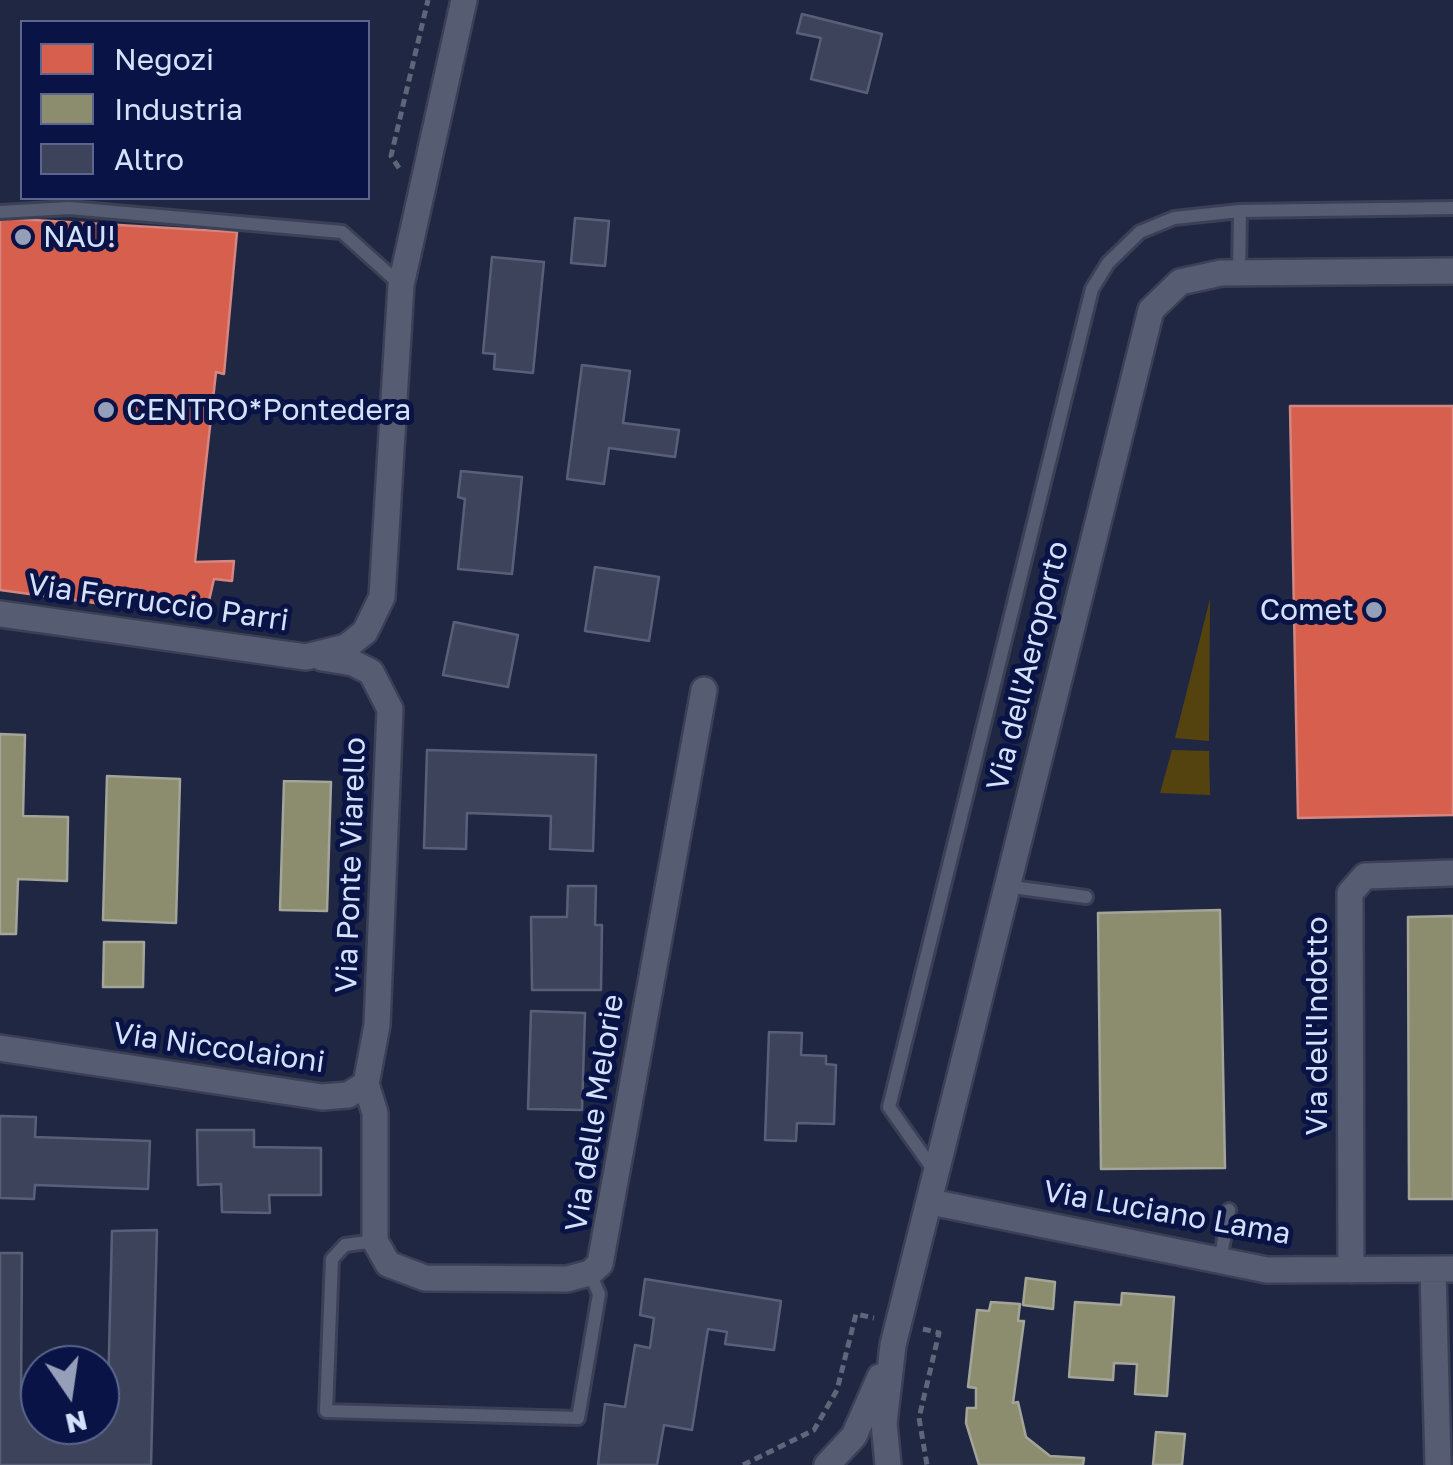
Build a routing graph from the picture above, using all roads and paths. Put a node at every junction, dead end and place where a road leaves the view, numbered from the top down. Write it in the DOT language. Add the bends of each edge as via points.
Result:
graph roads {
  1 [pos="428,0"];
  2 [pos="464,0"];
  3 [pos="394,146"];
  4 [pos="1453,208"];
  5 [pos="1240,211"];
  6 [pos="0,212"];
  7 [pos="1453,270"];
  8 [pos="1239,272"];
  9 [pos="401,285"];
  10 [pos="0,614"];
  11 [pos="306,657"];
  12 [pos="704,690"];
  13 [pos="390,708"];
  14 [pos="1453,873"];
  15 [pos="1006,886"];
  16 [pos="1086,898"];
  17 [pos="377,1025"];
  18 [pos="0,1048"];
  19 [pos="366,1084"];
  20 [pos="937,1174"];
  21 [pos="931,1202"];
  22 [pos="1230,1210"];
  23 [pos="375,1241"];
  24 [pos="1220,1261"];
  25 [pos="1350,1270"];
  26 [pos="1443,1270"];
  27 [pos="590,1273"];
  28 [pos="893,1345"];
  29 [pos="828,1465"];
  30 [pos="888,1465"];
  31 [pos="1438,1465"];
  1 -- 3 [label="path"];
  2 -- 9 [label="street"];
  4 -- 5 [label="lane"];
  5 -- 8 [label="lane"];
  5 -- 20 [label="lane" via="1174,218 1140,232 1108,263 1084,309 890,1107"];
  6 -- 9 [label="lane" via="69,208 342,232"];
  7 -- 8 [label="street, Via dell'Aeroporto"];
  8 -- 15 [label="street, Via dell'Aeroporto" via="1180,282 1158,299 1146,322"];
  9 -- 11 [label="street, Via Ferruccio Parri" via="382,597 357,641"];
  10 -- 11 [label="street, Via Ferruccio Parri"];
  11 -- 13 [label="street, Via Ferruccio Parri" via="362,666 379,680"];
  12 -- 27 [label="street, Via delle Melorie" via="608,1237"];
  13 -- 17 [label="street, Via Ponte Viarello"];
  14 -- 25 [label="street, Via dell'Indotto" via="1365,876 1350,893"];
  15 -- 16 [label="lane"];
  15 -- 20 [label="street, Via dell'Aeroporto"];
  17 -- 19 [label="street, Via Niccolaioni"];
  18 -- 19 [label="street, Via Niccolaioni" via="322,1097 348,1095"];
  19 -- 23 [label="street" via="375,1112"];
  20 -- 21 [label="street, Via dell'Aeroporto"];
  21 -- 24 [label="street, Via Luciano Lama"];
  21 -- 28 [label="street, Via dell'Aeroporto"];
  22 -- 24 [label="lane"];
  23 -- 27 [label="street, Via delle Melorie" via="388,1264 424,1278 567,1280"];
  23 -- 27 [label="lane" via="345,1245 332,1259 326,1411 578,1418 599,1294"];
  24 -- 25 [label="street, Via Luciano Lama" via="1267,1270"];
  25 -- 26 [label="street, Via Luciano Lama"];
  26 -- 31 [label="street"];
  28 -- 29 [label="street, Via dell'Aeroporto" via="854,1436"];
  28 -- 30 [label="street, Via dell'Aeroporto" via="884,1423"];
}
